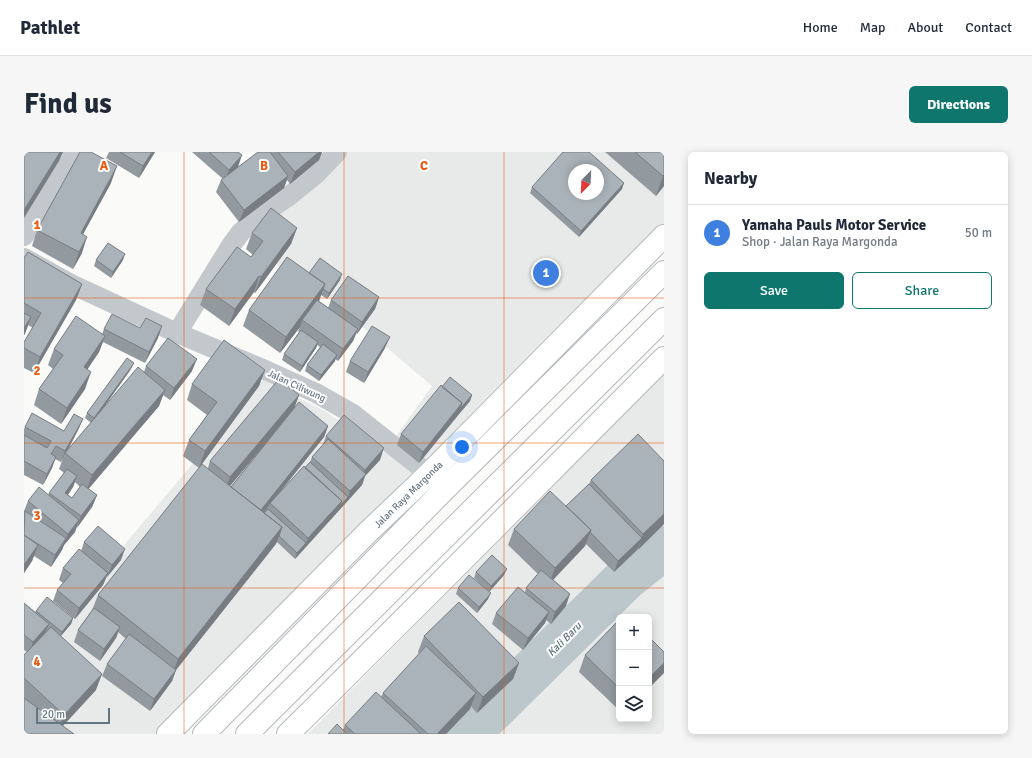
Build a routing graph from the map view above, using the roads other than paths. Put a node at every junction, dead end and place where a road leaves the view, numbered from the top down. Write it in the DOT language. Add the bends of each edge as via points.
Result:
graph roads {
  1 [pos="72,152"];
  2 [pos="337,152"];
  3 [pos="24,236"];
  4 [pos="664,236"];
  5 [pos="24,258"];
  6 [pos="664,272"];
  7 [pos="664,319"];
  8 [pos="177,333"];
  9 [pos="664,358"];
  10 [pos="429,474"];
  11 [pos="444,490"];
  12 [pos="168,734"];
  13 [pos="204,734"];
  14 [pos="247,734"];
  15 [pos="288,734"];
  1 -- 3 [label="street" via="72,158"];
  2 -- 8 [label="street" via="316,174 241,232"];
  4 -- 10 [label="highway, Jalan Raya Margonda"];
  5 -- 8 [label="street, Jalan Ciliwung" via="71,284"];
  6 -- 11 [label="highway"];
  7 -- 14 [label="highway"];
  8 -- 10 [label="street, Jalan Ciliwung" via="316,393 353,414"];
  9 -- 15 [label="highway"];
  10 -- 11 [label="street, Jalan Ciliwung"];
  10 -- 12 [label="highway, Jalan Raya Margonda"];
  11 -- 13 [label="highway"];
}
